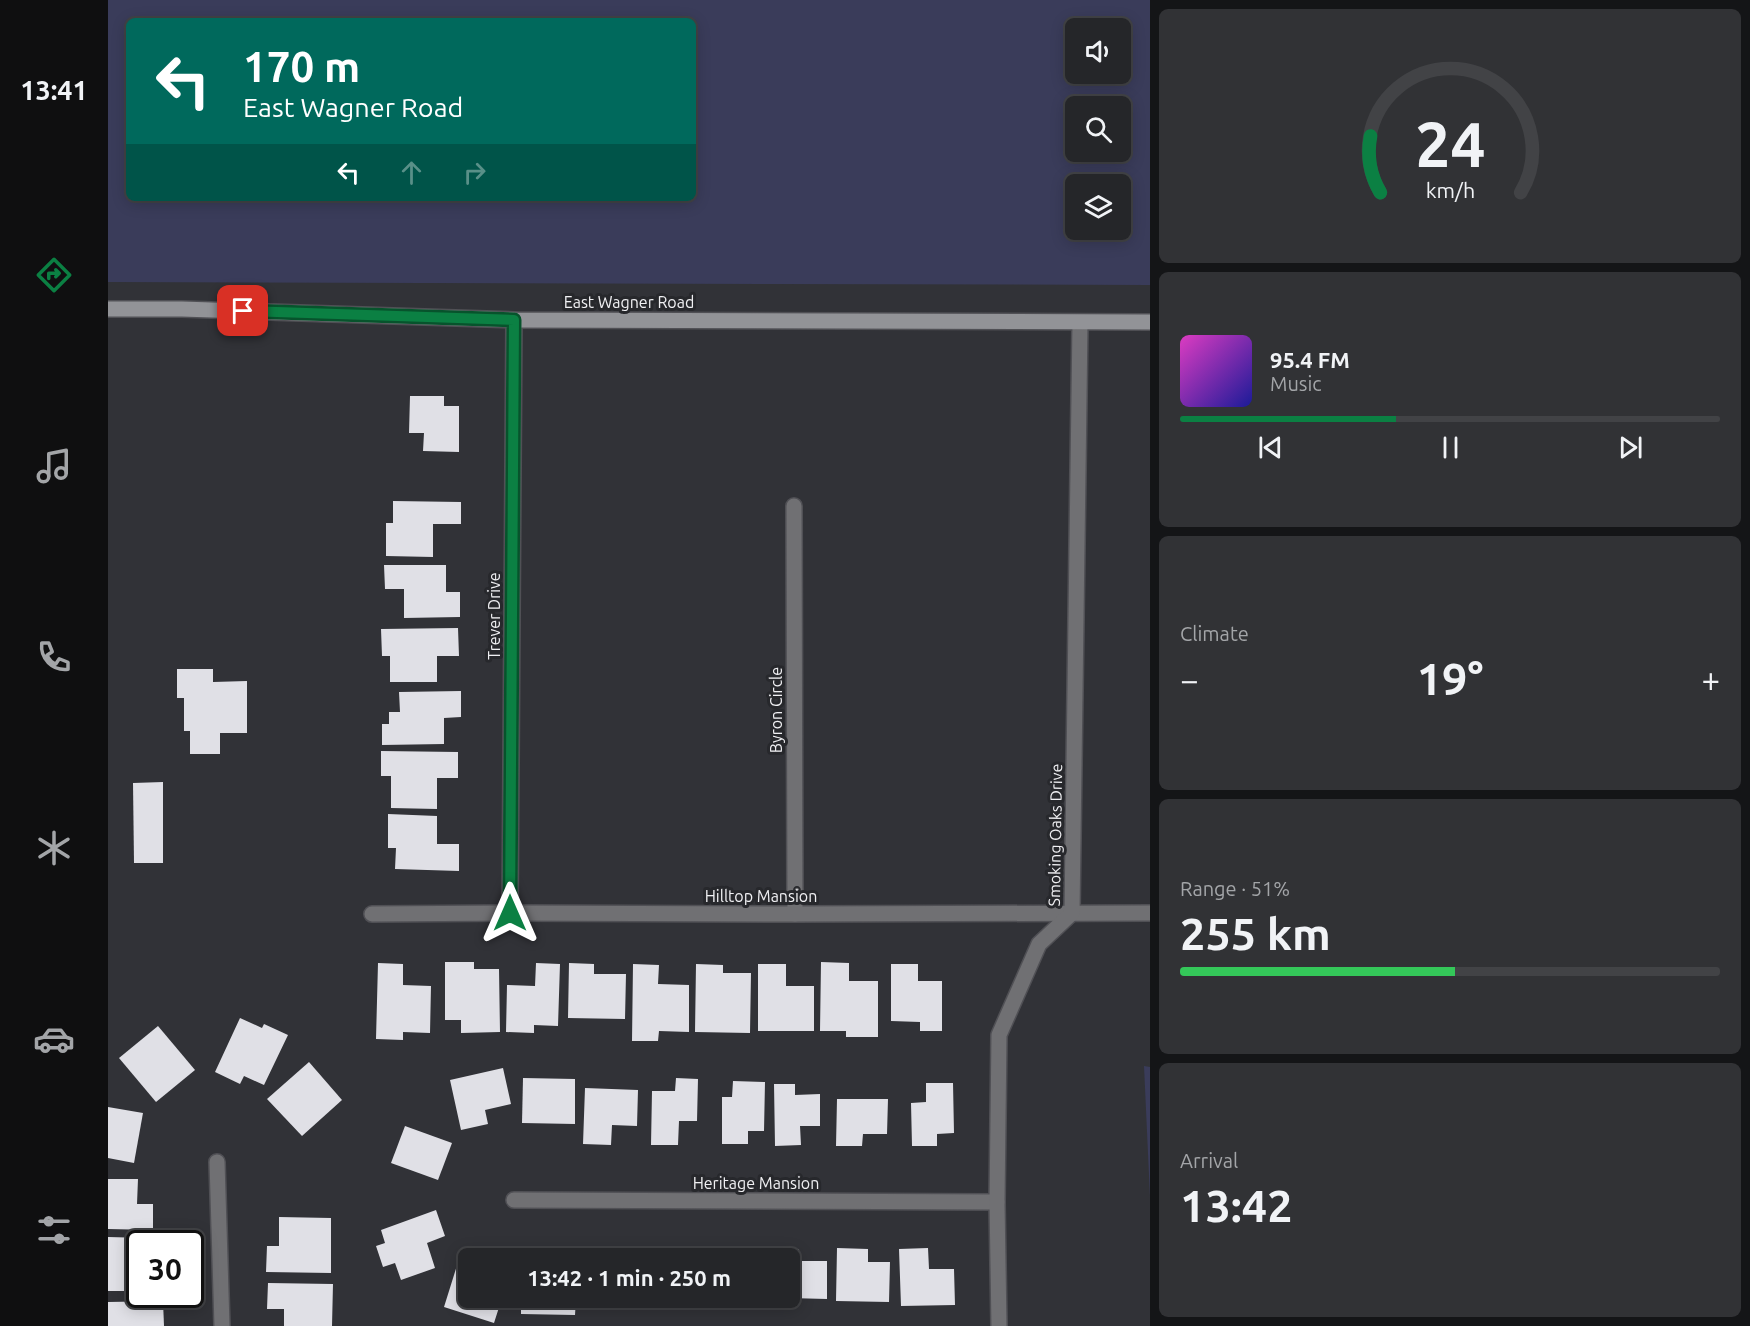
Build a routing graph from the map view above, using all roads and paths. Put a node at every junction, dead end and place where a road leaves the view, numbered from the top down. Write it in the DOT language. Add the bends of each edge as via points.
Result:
graph roads {
  1 [pos="108,309"];
  2 [pos="514,320"];
  3 [pos="1150,322"];
  4 [pos="1080,323"];
  5 [pos="794,506"];
  6 [pos="510,913"];
  7 [pos="1072,913"];
  8 [pos="1150,913"];
  9 [pos="372,914"];
  10 [pos="795,914"];
  11 [pos="217,1162"];
  12 [pos="514,1200"];
  13 [pos="997,1202"];
  14 [pos="222,1326"];
  15 [pos="999,1326"];
  1 -- 2 [label="street, East Wagner Road"];
  2 -- 4 [label="street, East Wagner Road"];
  2 -- 6 [label="street, Trever Drive"];
  3 -- 4 [label="street, East Wagner Road"];
  4 -- 7 [label="street, Smoking Oaks Drive"];
  5 -- 10 [label="street, Byron Circle"];
  6 -- 9 [label="street, Hilltop Mansion"];
  6 -- 10 [label="street, Hilltop Mansion"];
  7 -- 8 [label="street, Hilltop Mansion"];
  7 -- 10 [label="street, Hilltop Mansion"];
  7 -- 13 [label="street, Smoking Oaks Drive" via="1039,944 999,1035"];
  11 -- 14 [label="street"];
  12 -- 13 [label="street, Heritage Mansion"];
  13 -- 15 [label="street, Smoking Oaks Drive"];
}
